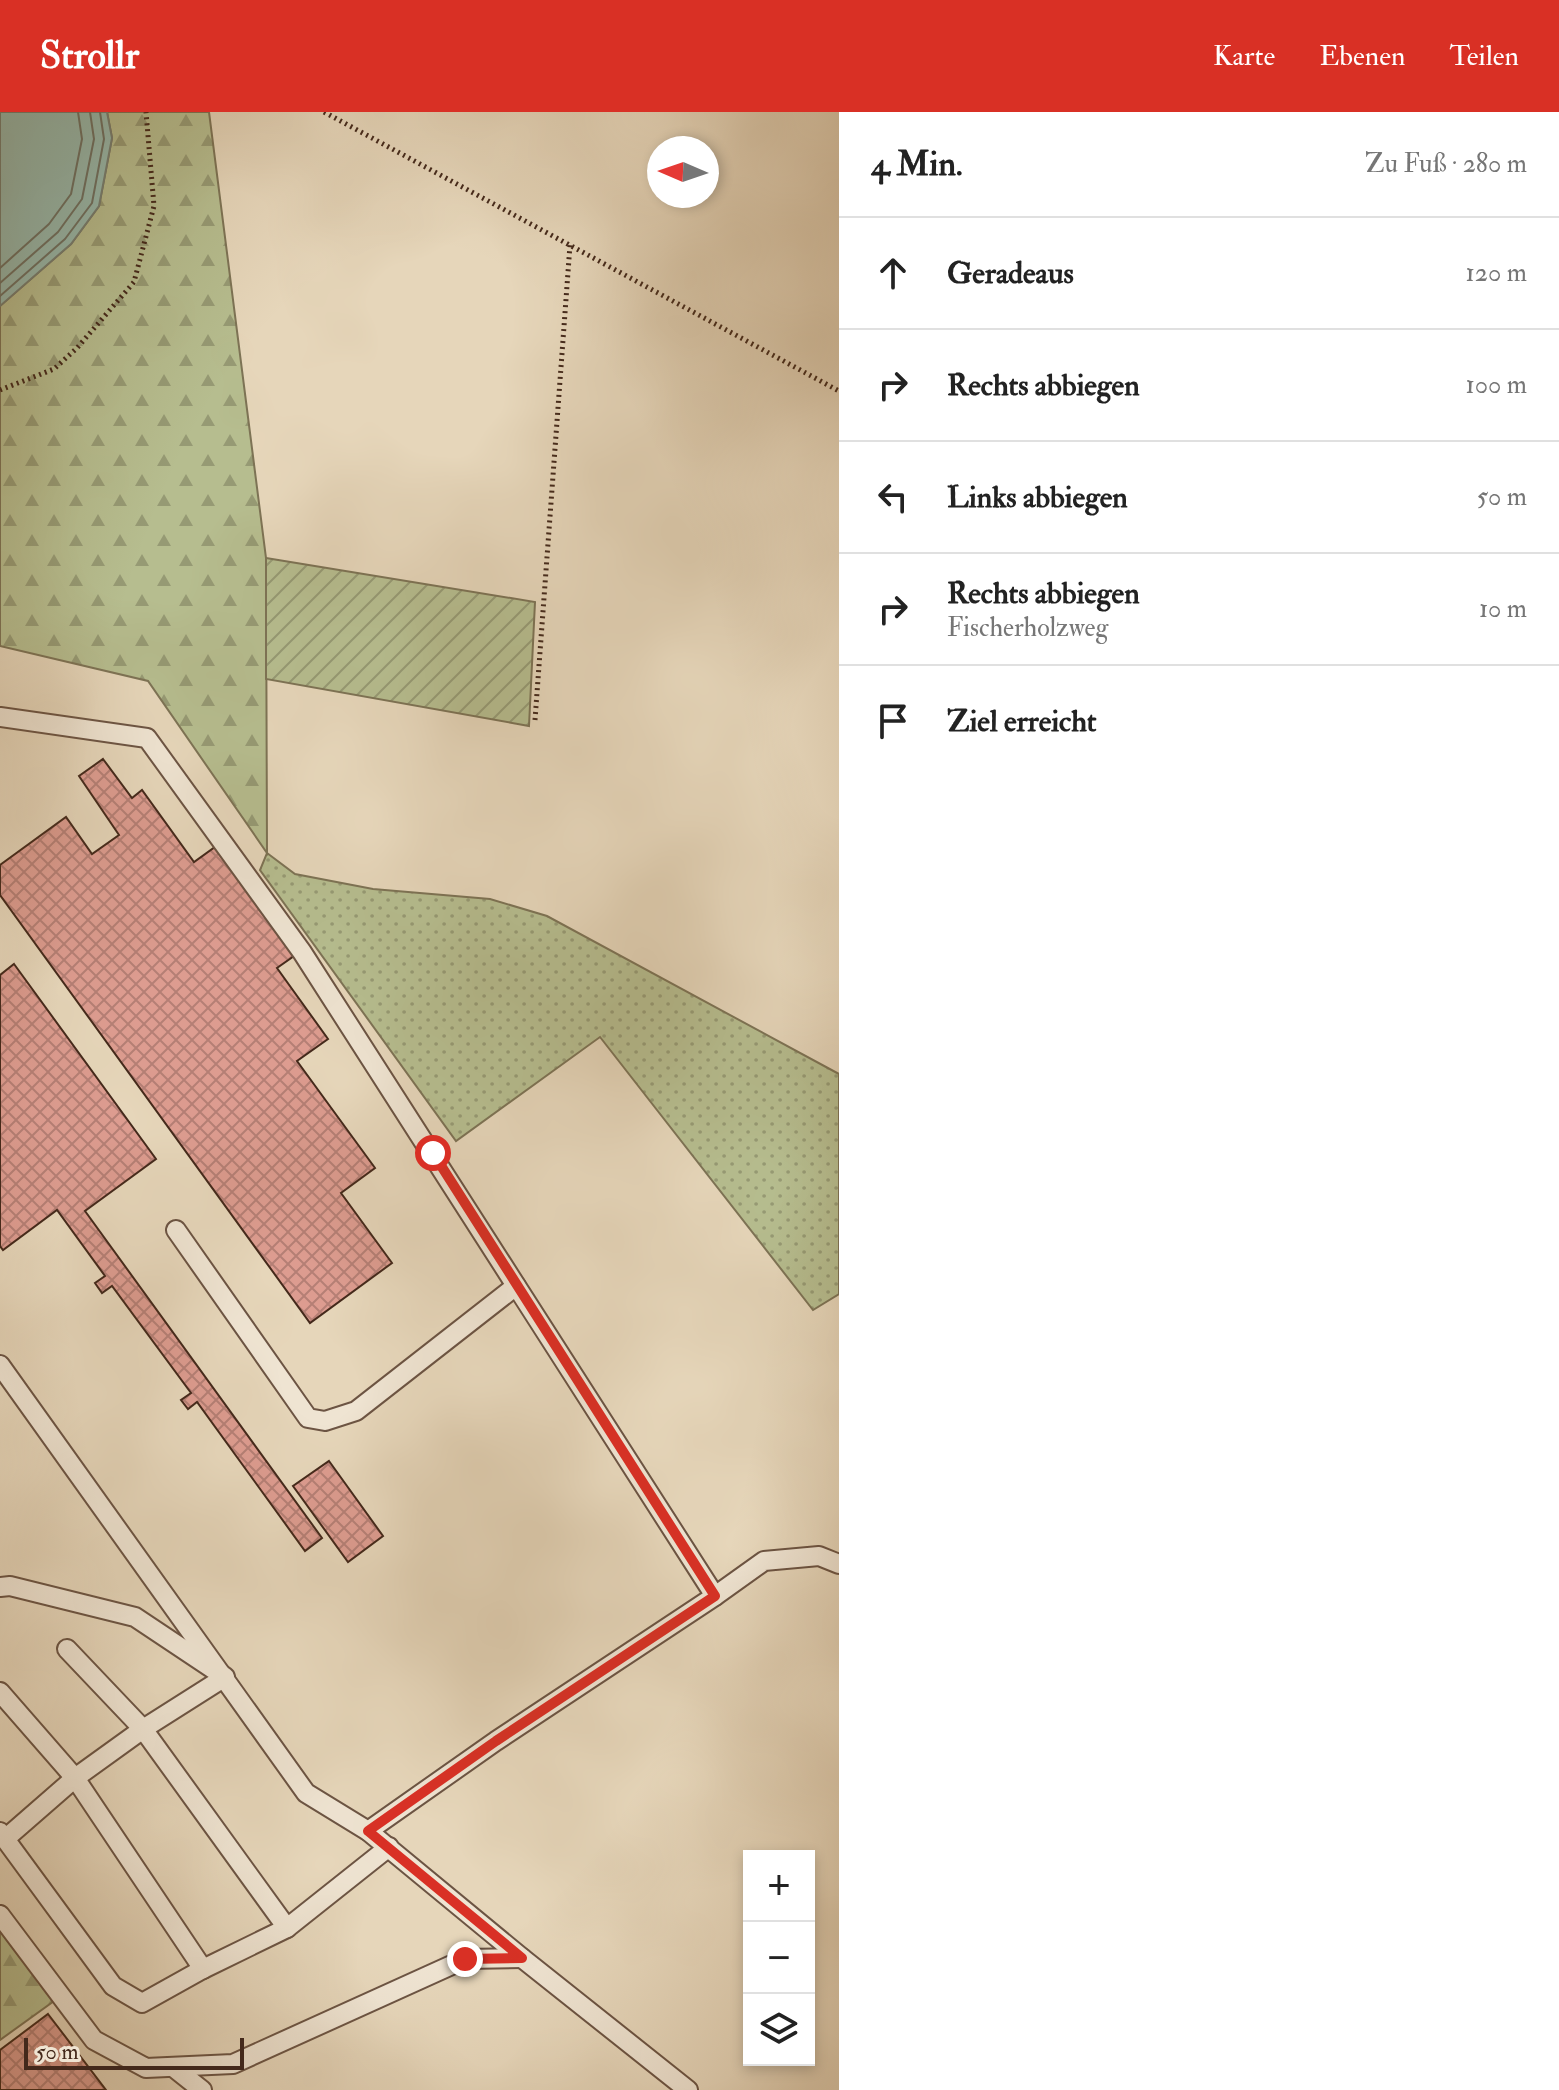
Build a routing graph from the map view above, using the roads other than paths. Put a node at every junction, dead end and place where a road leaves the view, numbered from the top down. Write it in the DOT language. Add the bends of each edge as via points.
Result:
graph roads {
  1 [pos="0,717"];
  2 [pos="176,1230"];
  3 [pos="516,1286"];
  4 [pos="0,1365"];
  5 [pos="839,1564"];
  6 [pos="0,1587"];
  7 [pos="715,1596"];
  8 [pos="67,1649"];
  9 [pos="225,1677"];
  10 [pos="0,1692"];
  11 [pos="143,1729"];
  12 [pos="75,1778"];
  13 [pos="368,1831"];
  14 [pos="2,1835"];
  15 [pos="389,1847"];
  16 [pos="0,1915"];
  17 [pos="287,1928"];
  18 [pos="522,1958"];
  19 [pos="203,1969"];
  20 [pos="173,2067"];
  21 [pos="202,2090"];
  22 [pos="688,2090"];
  1 -- 3 [label="lane" via="147,738 302,952"];
  2 -- 3 [label="lane" via="308,1418 325,1421 356,1411"];
  3 -- 7 [label="lane"];
  4 -- 9 [label="lane"];
  5 -- 7 [label="lane" via="819,1556 764,1561"];
  6 -- 9 [label="lane" via="135,1617"];
  7 -- 13 [label="lane"];
  8 -- 11 [label="lane"];
  9 -- 11 [label="lane"];
  9 -- 13 [label="lane" via="306,1793"];
  10 -- 12 [label="lane"];
  11 -- 12 [label="lane"];
  11 -- 17 [label="lane"];
  12 -- 14 [label="lane"];
  12 -- 19 [label="lane"];
  13 -- 15 [label="lane"];
  14 -- 19 [label="lane" via="113,1986 142,2003"];
  15 -- 17 [label="lane"];
  15 -- 18 [label="lane"];
  16 -- 20 [label="lane" via="94,2040 146,2068"];
  17 -- 19 [label="lane"];
  18 -- 20 [label="lane" via="465,1959 233,2064"];
  18 -- 22 [label="lane"];
  20 -- 21 [label="lane"];
}
